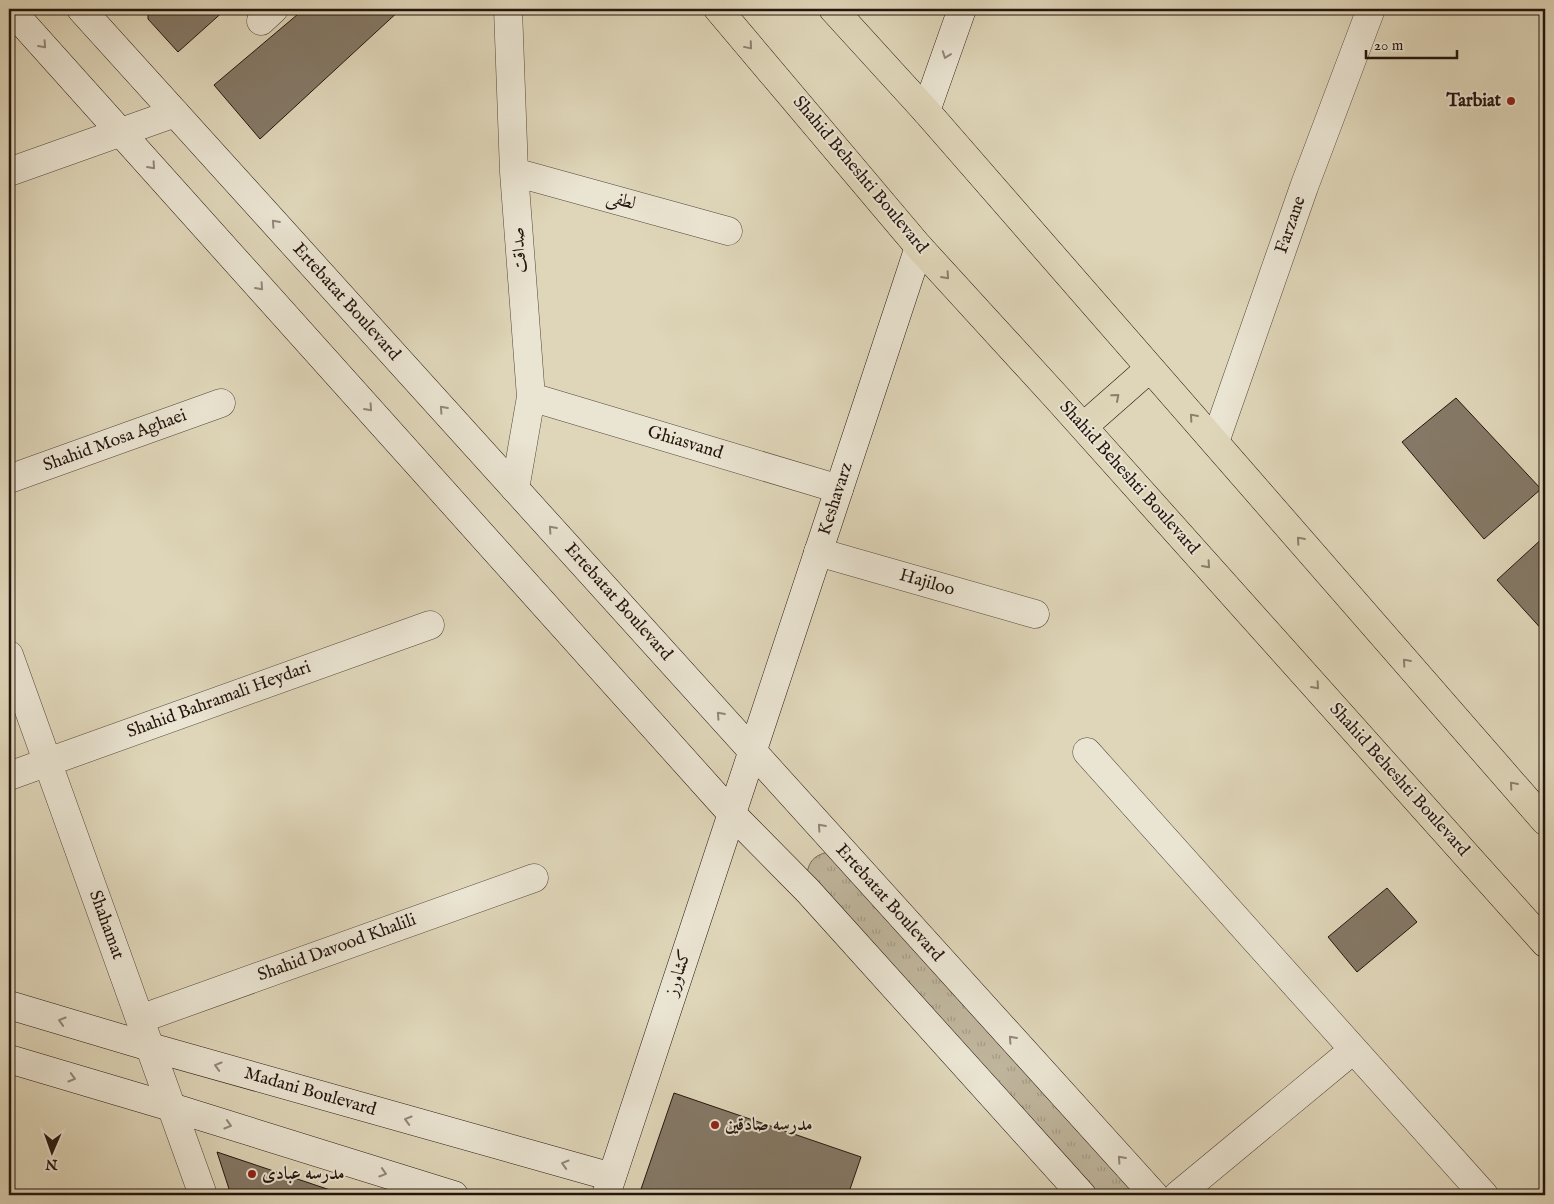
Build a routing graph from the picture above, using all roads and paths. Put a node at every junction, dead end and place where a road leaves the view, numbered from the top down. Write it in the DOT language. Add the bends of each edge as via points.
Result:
graph roads {
  1 [pos="10,9"];
  2 [pos="82,9"];
  3 [pos="508,9"];
  4 [pos="718,9"];
  5 [pos="833,9"];
  6 [pos="962,9"];
  7 [pos="1371,9"];
  8 [pos="926,111"];
  9 [pos="175,113"];
  10 [pos="122,132"];
  11 [pos="9,172"];
  12 [pos="514,172"];
  13 [pos="728,231"];
  14 [pos="920,247"];
  15 [pos="1150,368"];
  16 [pos="531,397"];
  17 [pos="222,403"];
  18 [pos="1083,427"];
  19 [pos="1215,442"];
  20 [pos="9,479"];
  21 [pos="515,489"];
  22 [pos="839,489"];
  23 [pos="818,552"];
  24 [pos="1035,614"];
  25 [pos="430,625"];
  26 [pos="9,655"];
  27 [pos="753,751"];
  28 [pos="1087,752"];
  29 [pos="47,761"];
  30 [pos="9,776"];
  31 [pos="732,814"];
  32 [pos="1545,821"];
  33 [pos="534,878"];
  34 [pos="1545,942"];
  35 [pos="9,1005"];
  36 [pos="140,1019"];
  37 [pos="150,1047"];
  38 [pos="1353,1050"];
  39 [pos="9,1059"];
  40 [pos="171,1107"];
  41 [pos="609,1186"];
  42 [pos="203,1195"];
  43 [pos="454,1195"];
  44 [pos="1082,1195"];
  45 [pos="1154,1195"];
  46 [pos="1178,1195"];
  47 [pos="1484,1195"];
  1 -- 10 [label="street, one-way"];
  2 -- 9 [label="street, Ertebatat Boulevard"];
  3 -- 12 [label="street, صداقت"];
  4 -- 14 [label="main road, Shahid Beheshti Boulevard, one-way"];
  5 -- 8 [label="main road"];
  6 -- 8 [label="street, one-way"];
  7 -- 19 [label="street, Farzane" via="1304,187"];
  8 -- 15 [label="main road"];
  9 -- 10 [label="street"];
  21 -- 9 [label="street, Ertebatat Boulevard, one-way"];
  10 -- 11 [label="street"];
  10 -- 31 [label="street, one-way"];
  12 -- 13 [label="street, لطفی"];
  12 -- 16 [label="street, صداقت"];
  14 -- 18 [label="main road, Shahid Beheshti Boulevard, one-way"];
  14 -- 22 [label="street, Keshavarz"];
  18 -- 15 [label="main road, one-way"];
  19 -- 15 [label="main road, one-way"];
  16 -- 21 [label="street, صداقت"];
  16 -- 22 [label="street, Ghiasvand"];
  17 -- 20 [label="street, Shahid Mosa Aghaei"];
  18 -- 34 [label="main road, Shahid Beheshti Boulevard, one-way"];
  32 -- 19 [label="main road, one-way"];
  27 -- 21 [label="street, Ertebatat Boulevard, one-way"];
  22 -- 23 [label="street, Keshavarz"];
  23 -- 24 [label="street, Hajiloo"];
  23 -- 27 [label="street, Keshavarz"];
  25 -- 29 [label="street, Shahid Bahramali Heydari"];
  26 -- 29 [label="street, Shahamat"];
  27 -- 31 [label="street, کشاورز"];
  45 -- 27 [label="street, Ertebatat Boulevard, one-way"];
  28 -- 38 [label="street"];
  29 -- 30 [label="street, Shahid Bahramali Heydari"];
  29 -- 36 [label="street, Shahamat"];
  31 -- 41 [label="street, کشاورز"];
  31 -- 44 [label="street" via="808,891"];
  33 -- 36 [label="street, Shahid Davood Khalili"];
  37 -- 35 [label="street, Madani Boulevard, one-way"];
  36 -- 37 [label="street, Shahamat"];
  37 -- 40 [label="street, Shahamat"];
  41 -- 37 [label="street, Madani Boulevard, one-way"];
  38 -- 46 [label="street"];
  38 -- 47 [label="street"];
  39 -- 40 [label="street, one-way"];
  40 -- 42 [label="street, Shahamat"];
  40 -- 43 [label="street, one-way"];
}
